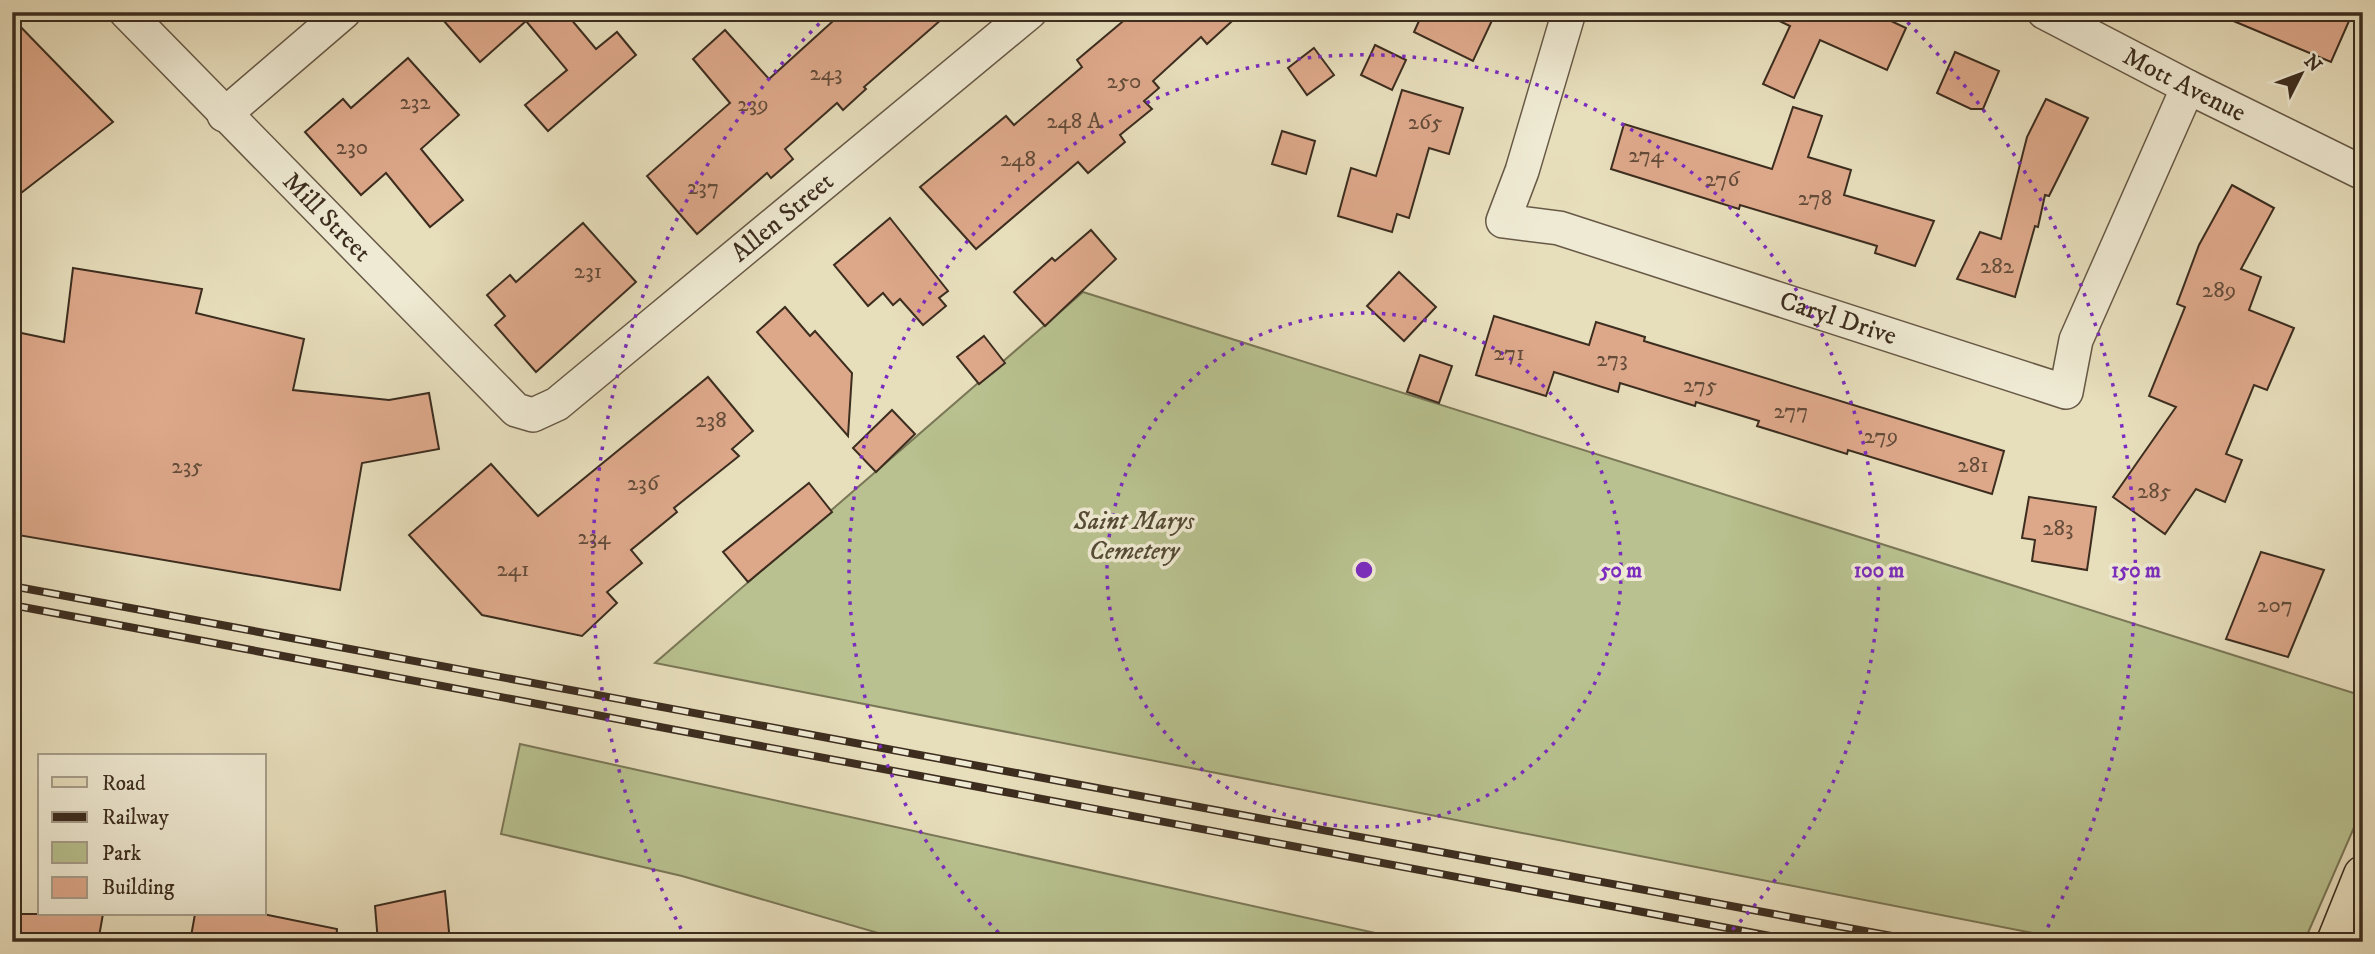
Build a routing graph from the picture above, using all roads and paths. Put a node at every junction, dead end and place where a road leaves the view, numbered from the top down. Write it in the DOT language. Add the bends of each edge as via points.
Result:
graph roads {
  1 [pos="126,12"];
  2 [pos="344,12"];
  3 [pos="1030,12"];
  4 [pos="1569,12"];
  5 [pos="2044,12"];
  6 [pos="2188,87"];
  7 [pos="224,115"];
  8 [pos="2363,173"];
  9 [pos="533,415"];
  10 [pos="2363,875"];
  11 [pos="2336,942"];
  1 -- 7 [label="street, Mill Street"];
  2 -- 7 [label="street"];
  3 -- 9 [label="street, Allen Street" via="557,404"];
  4 -- 6 [label="street, Caryl Drive" via="1503,221 1559,228 2066,392 2076,340"];
  5 -- 6 [label="street, Mott Avenue"];
  6 -- 8 [label="street, Mott Avenue"];
  7 -- 9 [label="street, Mill Street" via="516,410"];
  10 -- 11 [label="main road"];
}
